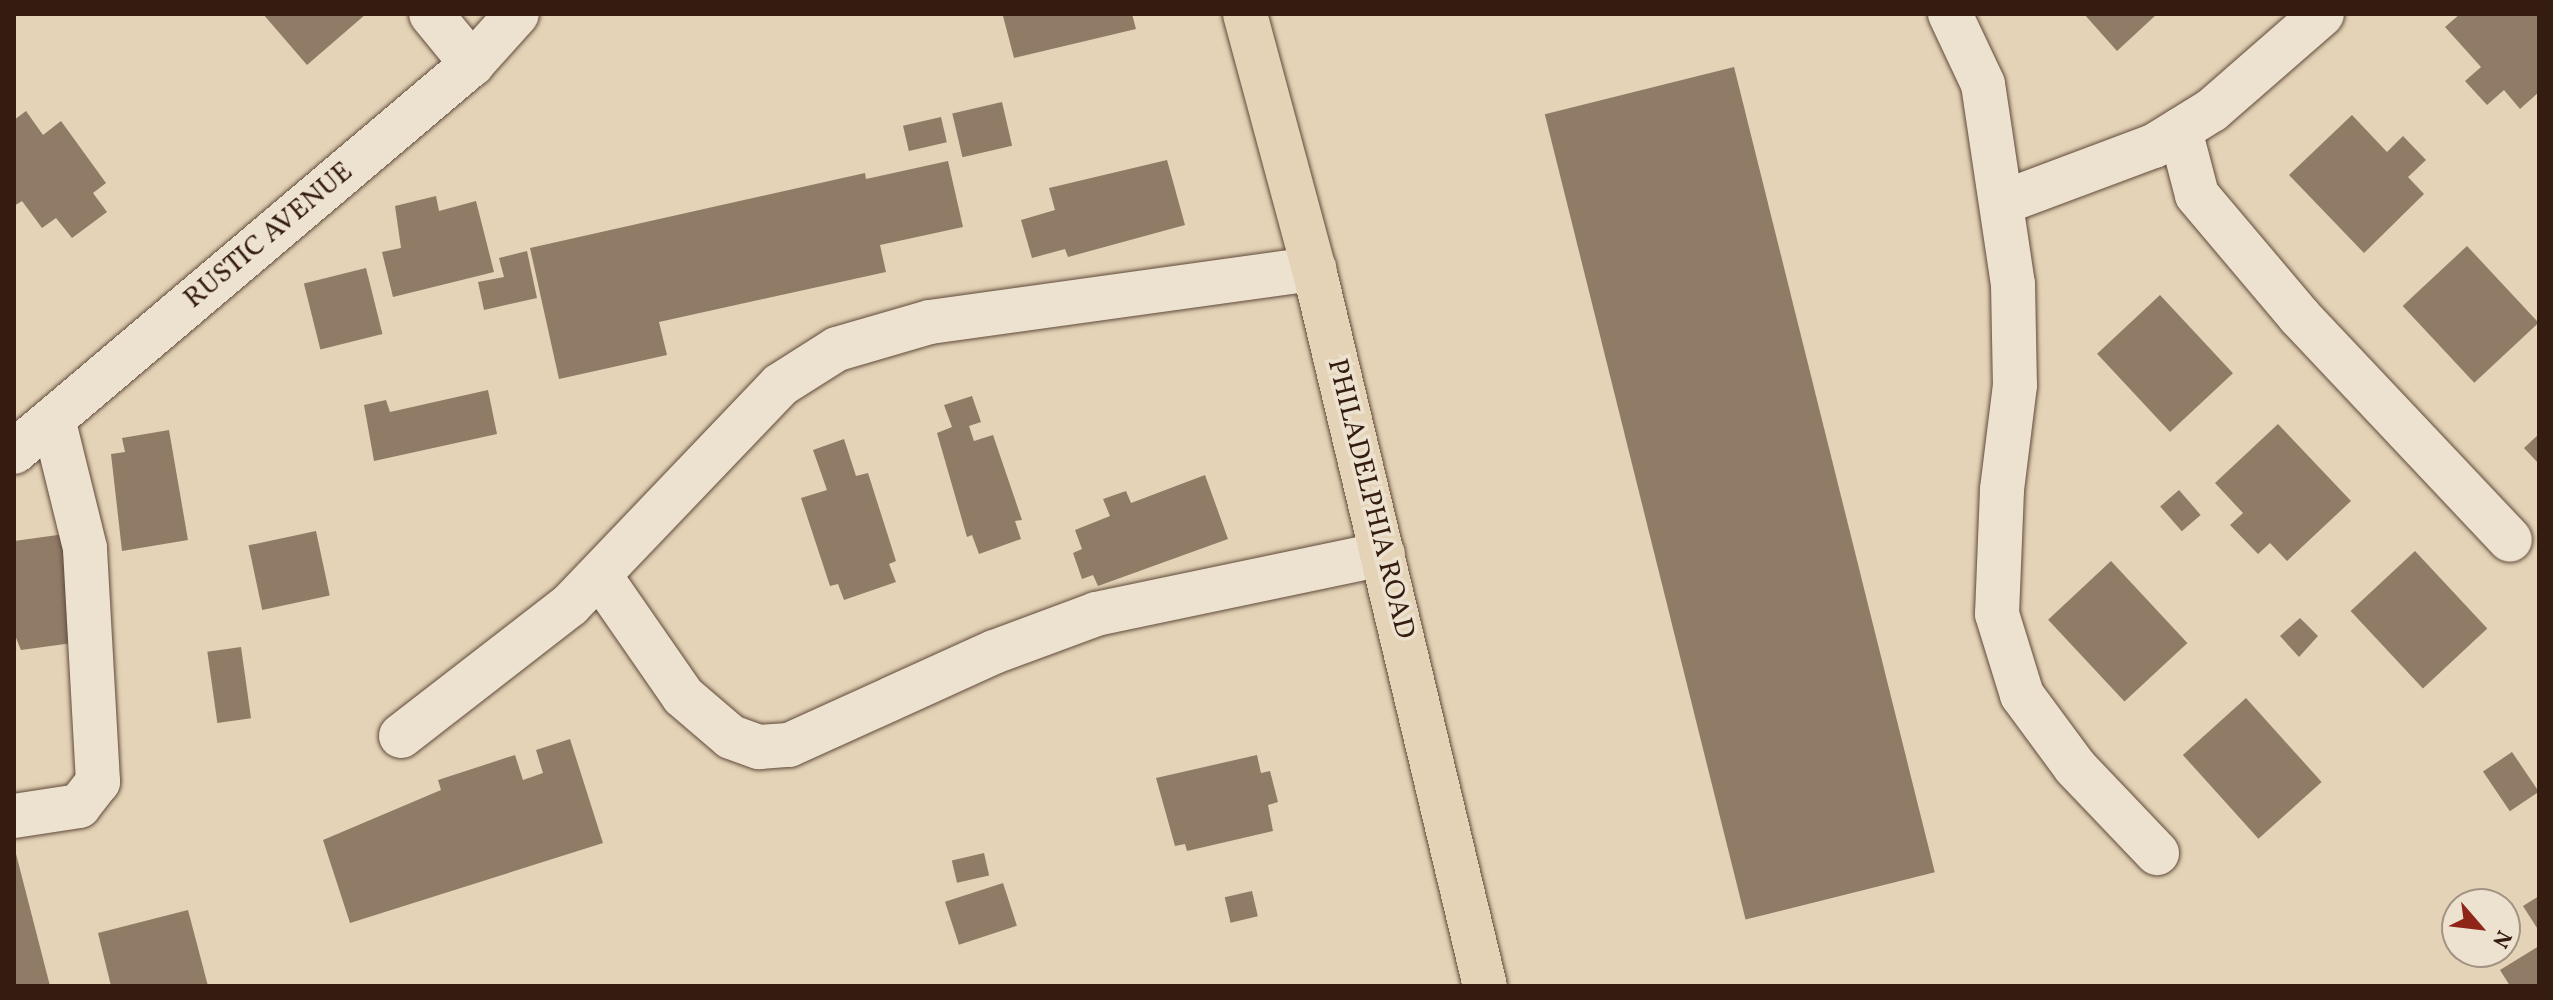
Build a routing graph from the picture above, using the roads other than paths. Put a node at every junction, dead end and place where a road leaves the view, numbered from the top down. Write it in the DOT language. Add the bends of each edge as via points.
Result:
graph roads {
  1 [pos="431,14"];
  2 [pos="517,14"];
  3 [pos="1245,14"];
  4 [pos="1950,14"];
  5 [pos="2322,14"];
  6 [pos="472,64"];
  7 [pos="2180,130"];
  8 [pos="2004,202"];
  9 [pos="1314,269"];
  10 [pos="53,419"];
  11 [pos="14,452"];
  12 [pos="2510,540"];
  13 [pos="1383,554"];
  14 [pos="600,576"];
  15 [pos="401,736"];
  16 [pos="14,816"];
  17 [pos="2157,853"];
  18 [pos="1485,986"];
  1 -- 6 [label="street"];
  2 -- 6 [label="street, RUSTIC AVENUE"];
  3 -- 9 [label="main road, PHILADELPHIA ROAD"];
  4 -- 8 [label="street" via="1983,84"];
  5 -- 7 [label="street" via="2212,110"];
  6 -- 10 [label="street, RUSTIC AVENUE"];
  7 -- 8 [label="street"];
  7 -- 12 [label="street" via="2197,195"];
  8 -- 17 [label="street" via="2015,385 2002,490 1997,614 2022,695 2075,767"];
  9 -- 13 [label="main road, PHILADELPHIA ROAD"];
  9 -- 14 [label="street" via="930,322 837,349 780,385"];
  10 -- 11 [label="street, RUSTIC AVENUE"];
  10 -- 16 [label="street" via="85,548 98,782 79,806"];
  13 -- 14 [label="street" via="1096,614 994,652 800,741 759,747 731,737 683,696"];
  13 -- 18 [label="main road, PHILADELPHIA ROAD"];
  14 -- 15 [label="street"];
}
